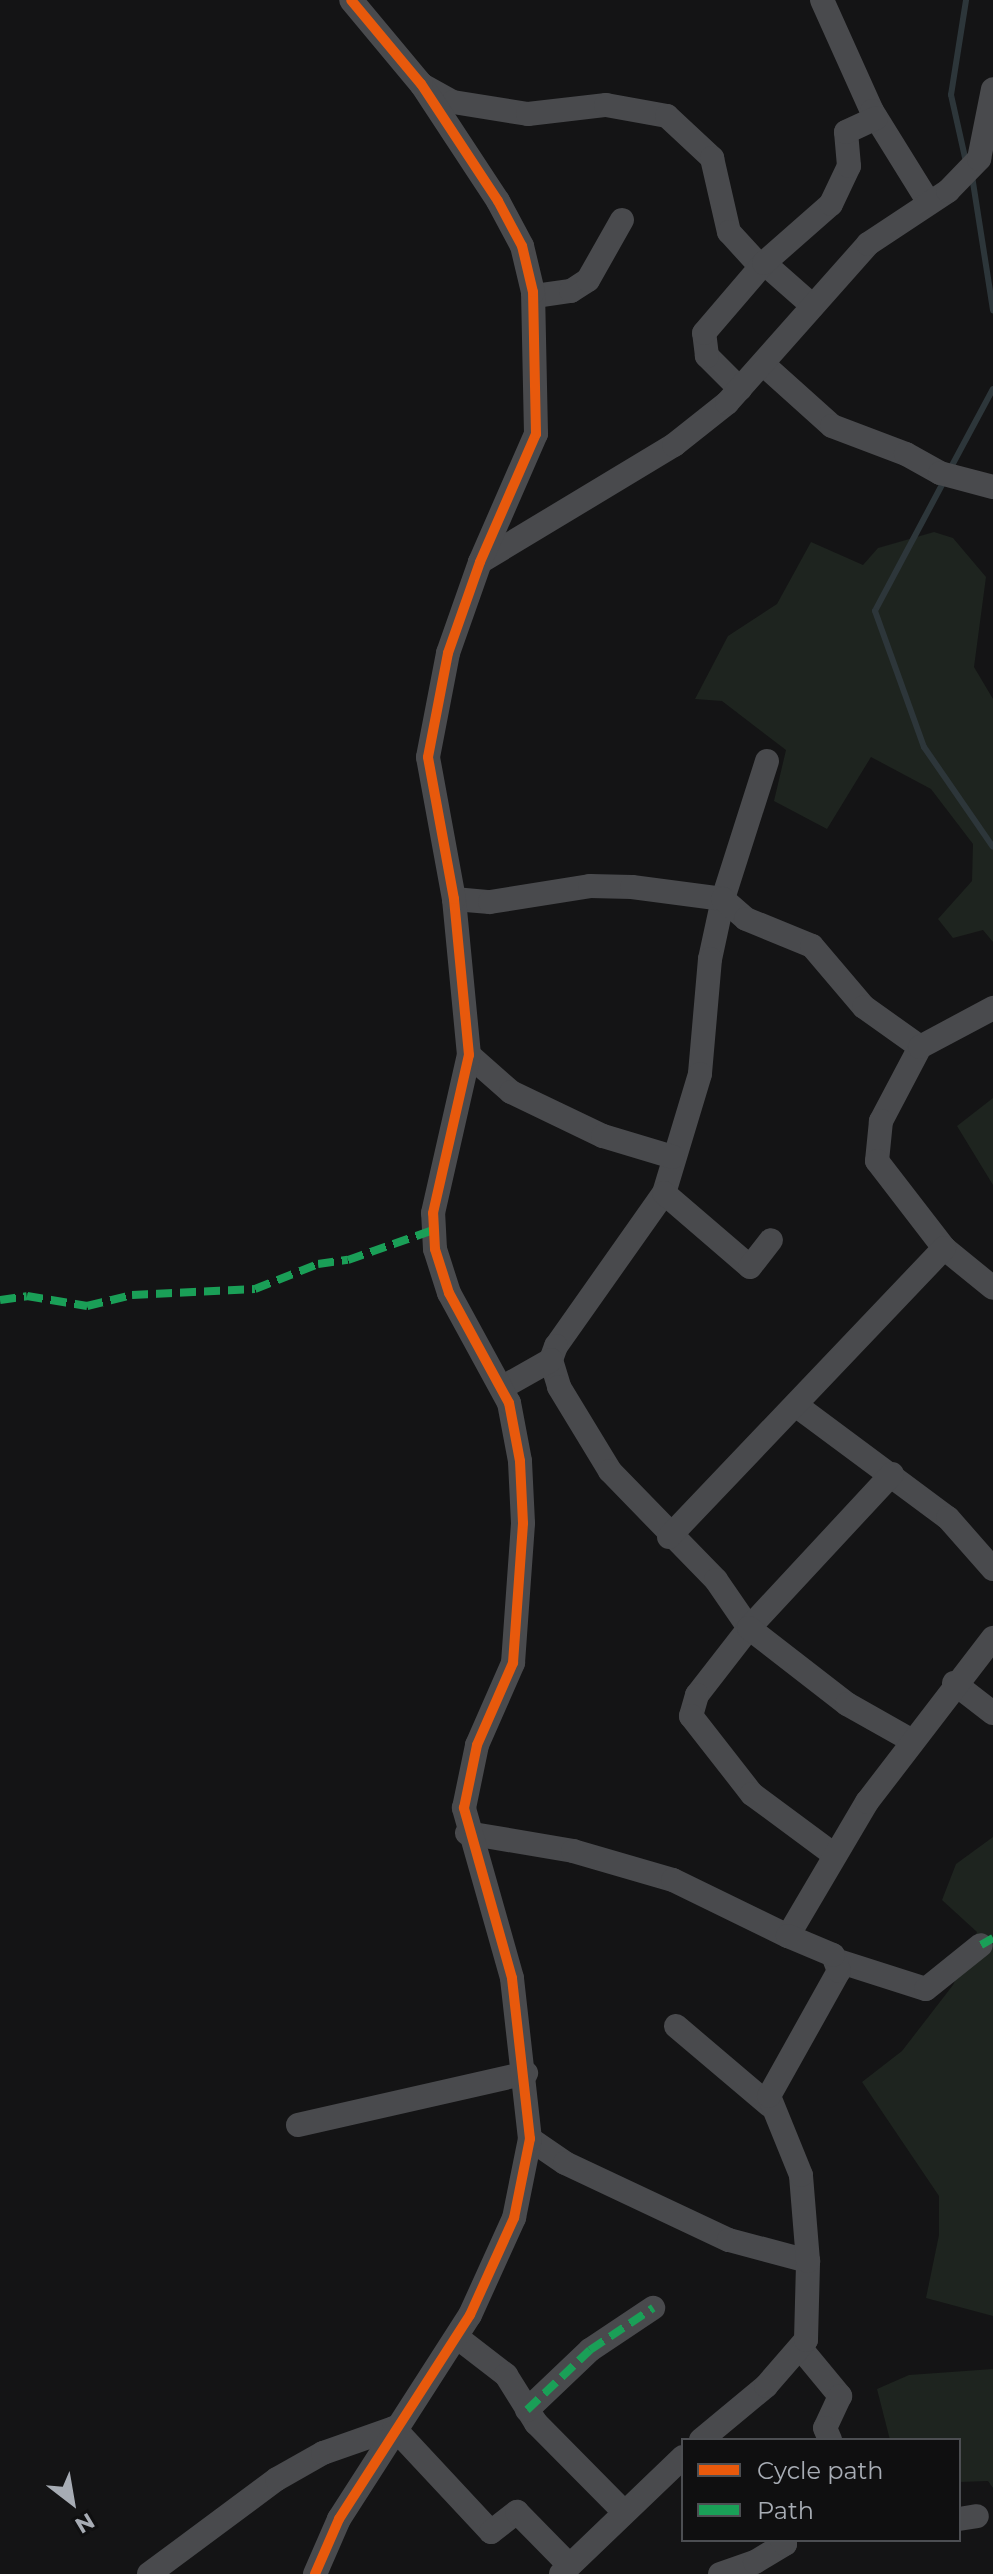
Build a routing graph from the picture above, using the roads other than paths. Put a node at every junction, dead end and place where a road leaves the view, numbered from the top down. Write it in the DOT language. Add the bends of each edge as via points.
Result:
graph roads {
  1 [pos="351,0"];
  2 [pos="822,0"];
  3 [pos="421,84"];
  4 [pos="993,89"];
  5 [pos="876,118"];
  6 [pos="929,203"];
  7 [pos="622,220"];
  8 [pos="762,265"];
  9 [pos="533,292"];
  10 [pos="813,306"];
  11 [pos="764,365"];
  12 [pos="740,389"];
  13 [pos="993,487"];
  14 [pos="480,562"];
  15 [pos="767,761"];
  16 [pos="454,899"];
  17 [pos="723,899"];
  18 [pos="993,1008"];
  19 [pos="920,1047"];
  20 [pos="469,1055"];
  21 [pos="673,1157"];
  22 [pos="664,1193"];
  23 [pos="771,1240"];
  24 [pos="944,1248"];
  25 [pos="993,1288"];
  26 [pos="551,1360"];
  27 [pos="503,1387"];
  28 [pos="797,1406"];
  29 [pos="892,1474"];
  30 [pos="669,1537"];
  31 [pos="993,1569"];
  32 [pos="749,1628"];
  33 [pos="993,1638"];
  34 [pos="954,1683"];
  35 [pos="993,1713"];
  36 [pos="911,1740"];
  37 [pos="467,1833"];
  38 [pos="833,1854"];
  39 [pos="788,1936"];
  40 [pos="981,1945"];
  41 [pos="838,1961"];
  42 [pos="676,2026"];
  43 [pos="526,2073"];
  44 [pos="769,2105"];
  45 [pos="298,2125"];
  46 [pos="530,2139"];
  47 [pos="808,2261"];
  48 [pos="653,2308"];
  49 [pos="458,2338"];
  50 [pos="802,2350"];
  51 [pos="527,2410"];
  52 [pos="394,2428"];
  53 [pos="705,2438"];
  54 [pos="829,2438"];
  55 [pos="681,2459"];
  56 [pos="624,2512"];
  57 [pos="785,2542"];
  58 [pos="565,2570"];
  59 [pos="149,2574"];
  60 [pos="315,2574"];
  61 [pos="720,2574"];
  1 -- 3 [label="street"];
  2 -- 5 [label="street"];
  3 -- 8 [label="street" via="453,102 528,114 606,105 667,116 712,158 729,232"];
  3 -- 9 [label="street" via="512,224"];
  4 -- 6 [label="street" via="972,165"];
  5 -- 6 [label="street"];
  5 -- 8 [label="street" via="846,132 849,166 831,204"];
  6 -- 10 [label="street" via="868,244"];
  7 -- 9 [label="street" via="588,280 571,291 535,296"];
  8 -- 10 [label="street"];
  8 -- 12 [label="street" via="702,341 707,356"];
  9 -- 14 [label="street" via="536,434"];
  10 -- 11 [label="street"];
  11 -- 12 [label="street"];
  11 -- 13 [label="street" via="832,426 950,477"];
  12 -- 14 [label="street" via="674,445"];
  14 -- 16 [label="street" via="448,653 428,757"];
  15 -- 17 [label="street"];
  16 -- 17 [label="street" via="490,902 611,885"];
  16 -- 20 [label="street"];
  17 -- 19 [label="street" via="746,919 812,946 864,1007"];
  17 -- 21 [label="street" via="710,959 700,1074"];
  18 -- 19 [label="street"];
  19 -- 24 [label="street" via="881,1121 875,1149 883,1175"];
  20 -- 21 [label="street" via="511,1092 603,1136"];
  20 -- 27 [label="street" via="438,1190 434,1239 449,1293"];
  21 -- 22 [label="street"];
  22 -- 23 [label="street" via="750,1267"];
  22 -- 26 [label="street"];
  24 -- 25 [label="street"];
  24 -- 28 [label="street"];
  26 -- 27 [label="street"];
  26 -- 30 [label="street" via="559,1387 610,1471"];
  27 -- 37 [label="street" via="516,1431 522,1492 516,1643 506,1684 477,1745 464,1790"];
  28 -- 29 [label="street"];
  28 -- 30 [label="street"];
  29 -- 31 [label="street" via="948,1518"];
  29 -- 32 [label="street"];
  30 -- 32 [label="street" via="716,1580"];
  32 -- 36 [label="street" via="847,1704"];
  32 -- 38 [label="street" via="697,1695 691,1716 752,1794"];
  33 -- 34 [label="street"];
  34 -- 35 [label="street"];
  34 -- 36 [label="street"];
  36 -- 38 [label="street"];
  37 -- 39 [label="street" via="573,1851 650,1872"];
  37 -- 43 [label="street" via="512,1978"];
  38 -- 39 [label="street"];
  39 -- 41 [label="street"];
  40 -- 41 [label="street" via="926,1989"];
  41 -- 44 [label="street" via="836,1978 782,2067"];
  42 -- 44 [label="street"];
  43 -- 45 [label="street"];
  43 -- 46 [label="street"];
  44 -- 47 [label="street" via="798,2160"];
  46 -- 47 [label="street" via="565,2163 729,2240"];
  46 -- 49 [label="street" via="514,2218"];
  47 -- 50 [label="street" via="809,2316"];
  48 -- 51 [label="street" via="590,2350"];
  49 -- 51 [label="street" via="506,2375"];
  49 -- 52 [label="street"];
  50 -- 53 [label="street"];
  50 -- 54 [label="street" via="840,2396 825,2428"];
  51 -- 56 [label="street"];
  52 -- 58 [label="street" via="491,2532 517,2512"];
  52 -- 59 [label="street" via="323,2453 277,2479"];
  52 -- 60 [label="street" via="339,2519"];
  55 -- 56 [label="street"];
  56 -- 58 [label="street"];
  57 -- 61 [label="street" via="755,2562"];
}
